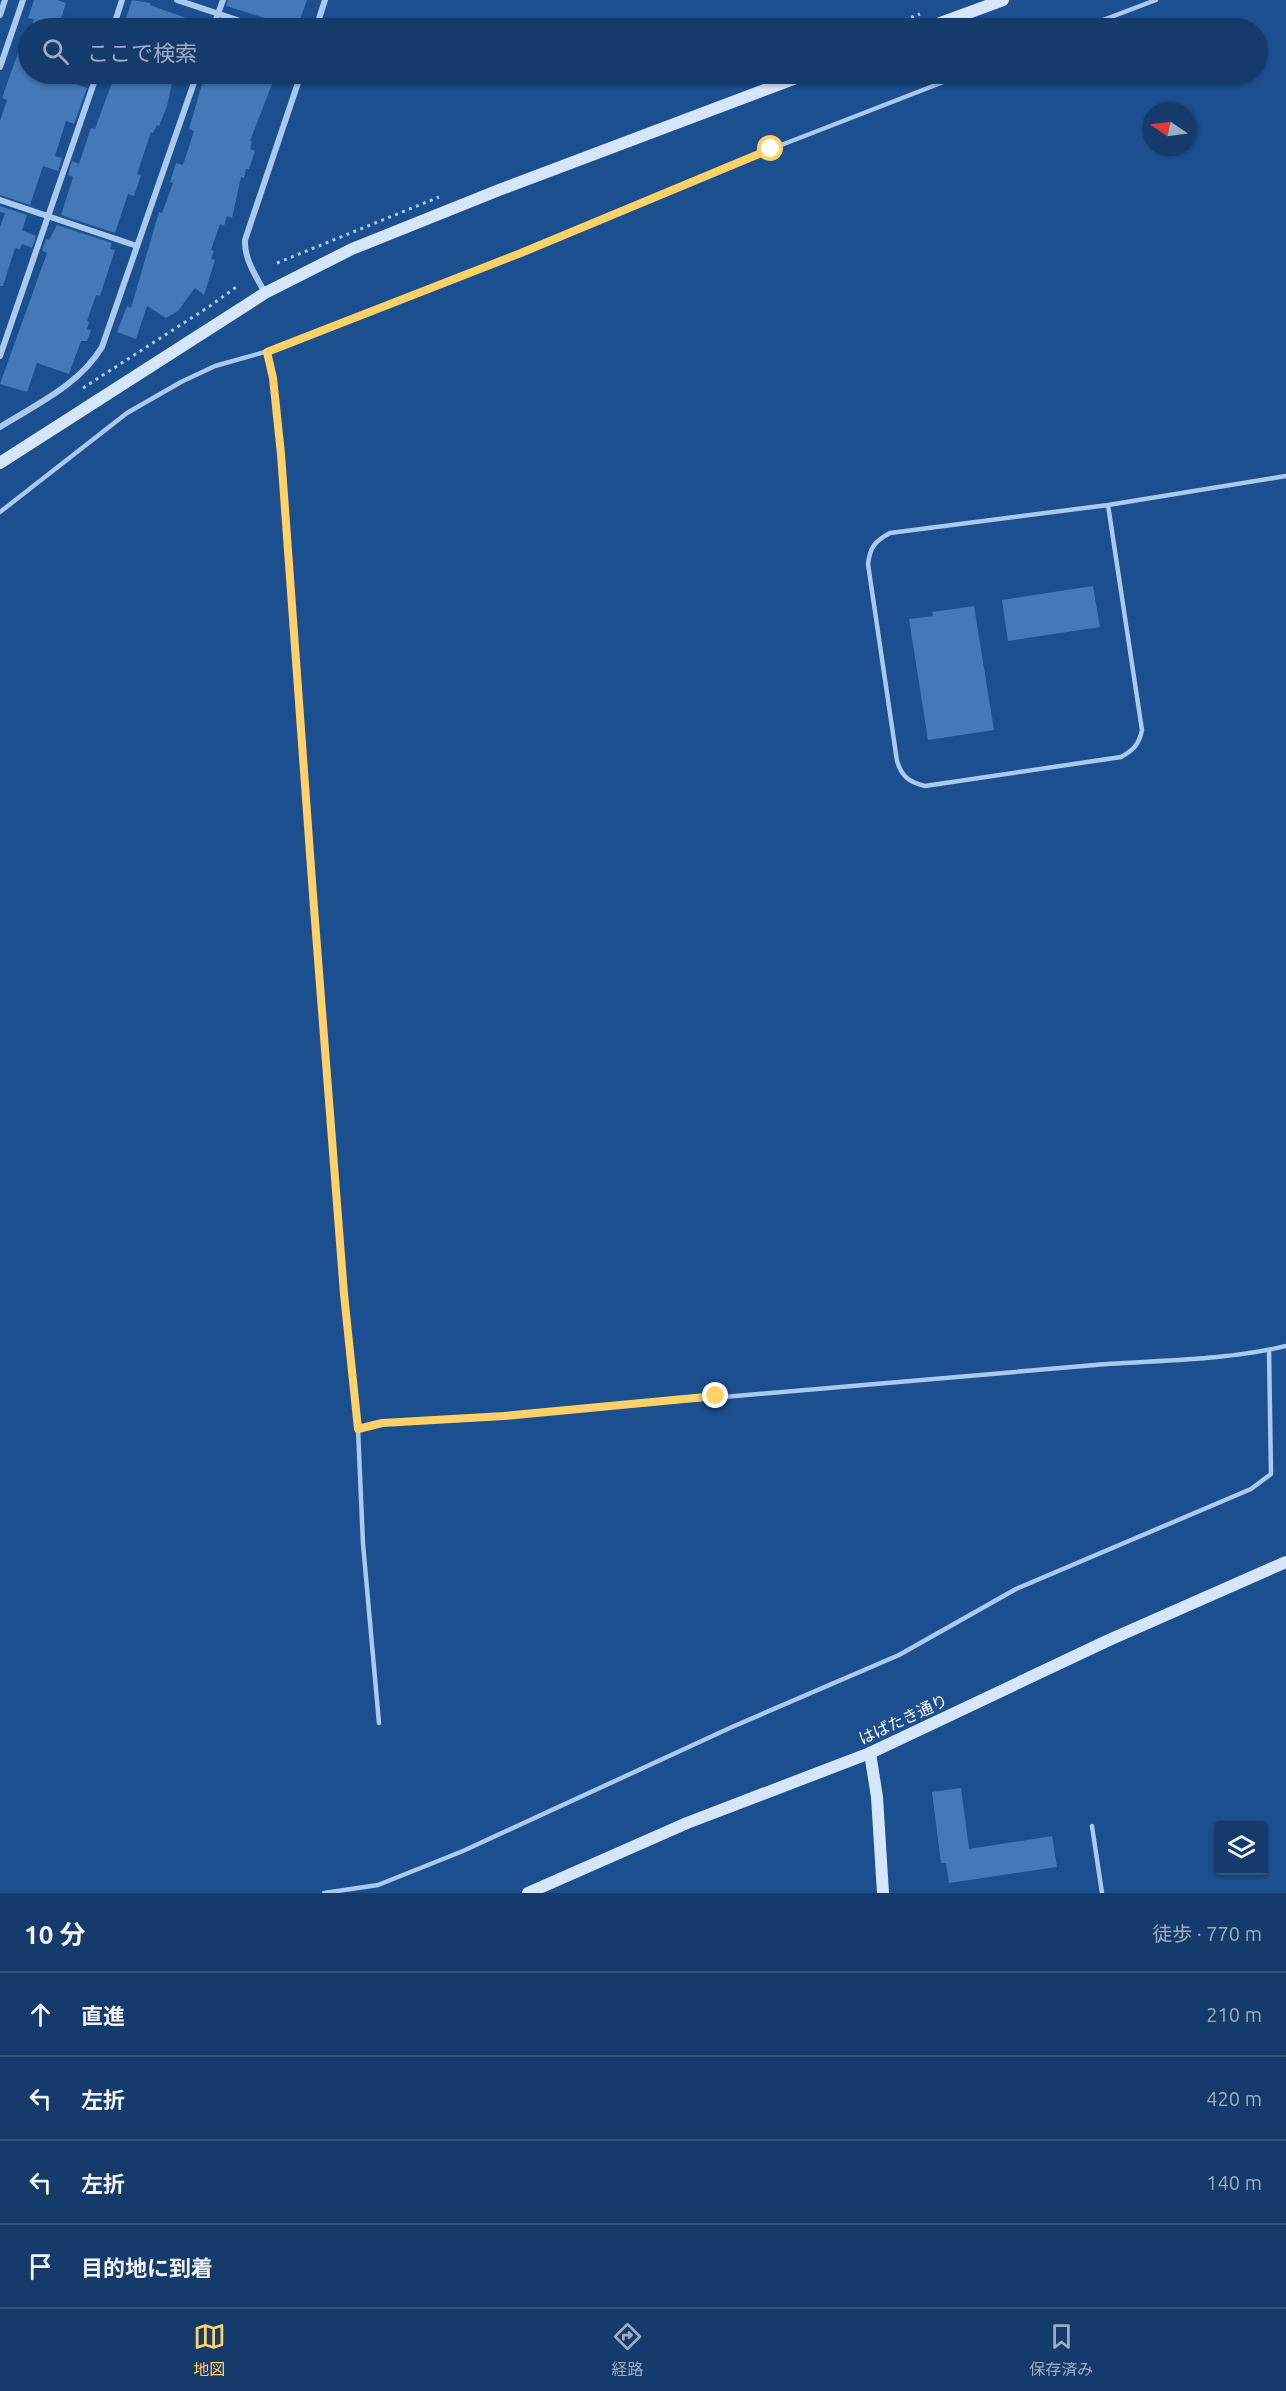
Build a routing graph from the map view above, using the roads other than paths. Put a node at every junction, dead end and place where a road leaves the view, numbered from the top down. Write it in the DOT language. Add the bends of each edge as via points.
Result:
graph roads {
  1 [pos="5,0"];
  2 [pos="24,0"];
  3 [pos="122,0"];
  4 [pos="177,0"];
  5 [pos="223,0"];
  6 [pos="326,0"];
  7 [pos="1003,0"];
  8 [pos="1156,0"];
  9 [pos="218,14"];
  10 [pos="0,15"];
  11 [pos="116,18"];
  12 [pos="217,18"];
  13 [pos="230,18"];
  14 [pos="320,18"];
  15 [pos="954,18"];
  16 [pos="1108,18"];
  17 [pos="0,67"];
  18 [pos="94,84"];
  19 [pos="194,84"];
  20 [pos="298,84"];
  21 [pos="781,84"];
  22 [pos="938,84"];
  23 [pos="0,200"];
  24 [pos="48,216"];
  25 [pos="137,246"];
  26 [pos="265,293"];
  27 [pos="267,352"];
  28 [pos="0,356"];
  29 [pos="0,428"];
  30 [pos="0,463"];
  31 [pos="1286,476"];
  32 [pos="1108,505"];
  33 [pos="0,512"];
  34 [pos="1286,1346"];
  35 [pos="1269,1350"];
  36 [pos="358,1429"];
  37 [pos="1286,1562"];
  38 [pos="379,1723"];
  39 [pos="870,1753"];
  40 [pos="1092,1826"];
  41 [pos="324,1893"];
  42 [pos="528,1893"];
  43 [pos="883,1893"];
  44 [pos="1102,1893"];
  1 -- 10 [label="street"];
  2 -- 17 [label="street"];
  3 -- 11 [label="street"];
  4 -- 9 [label="street"];
  5 -- 9 [label="street"];
  6 -- 14 [label="street"];
  7 -- 15 [label="street"];
  8 -- 16 [label="lane"];
  9 -- 12 [label="street"];
  9 -- 13 [label="street"];
  18 -- 24 [label="street"];
  19 -- 25 [label="street"];
  20 -- 26 [label="street" via="245,240 249,261"];
  21 -- 26 [label="street" via="404,227"];
  22 -- 27 [label="lane"];
  23 -- 24 [label="street"];
  24 -- 25 [label="street"];
  24 -- 28 [label="street"];
  25 -- 29 [label="street" via="109,329 94,360 74,381"];
  26 -- 30 [label="street"];
  27 -- 33 [label="lane" via="215,366 127,413"];
  27 -- 36 [label="lane" via="281,454 344,1294"];
  31 -- 32 [label="lane"];
  32 -- 32 [label="lane" via="1142,730 1133,751 1121,757 925,786 901,774 869,550 890,533"];
  34 -- 35 [label="lane"];
  35 -- 36 [label="lane" via="1175,1362 1151,1360 382,1423"];
  35 -- 41 [label="lane" via="1271,1474 1251,1489 1016,1588 899,1655 464,1851 378,1885"];
  36 -- 38 [label="lane" via="363,1544"];
  37 -- 39 [label="street, はばたき通り" via="1108,1640"];
  39 -- 42 [label="street, はばたき通り" via="687,1823"];
  39 -- 43 [label="street"];
  40 -- 44 [label="lane"];
}
